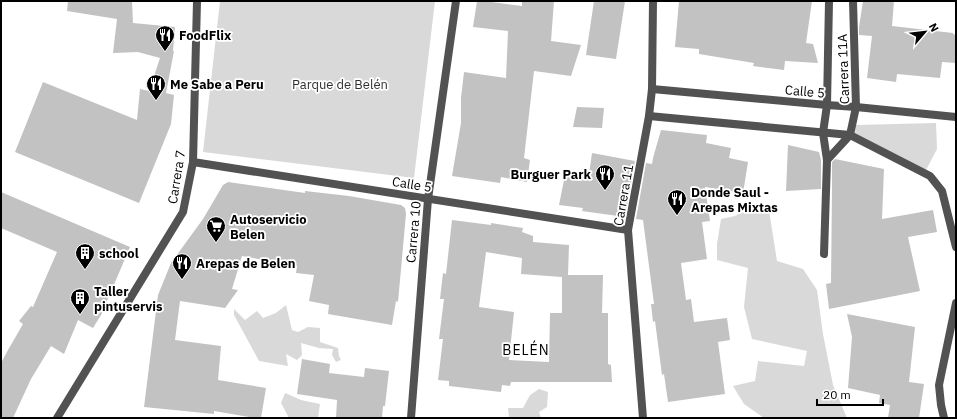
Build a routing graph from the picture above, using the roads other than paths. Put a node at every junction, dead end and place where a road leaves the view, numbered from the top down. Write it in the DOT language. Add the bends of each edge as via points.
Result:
graph roads {
  1 [pos="197,1"];
  2 [pos="456,1"];
  3 [pos="653,1"];
  4 [pos="829,1"];
  5 [pos="852,1"];
  6 [pos="652,89"];
  7 [pos="827,105"];
  8 [pos="856,107"];
  9 [pos="649,116"];
  10 [pos="956,117"];
  11 [pos="823,133"];
  12 [pos="850,135"];
  13 [pos="827,160"];
  14 [pos="193,162"];
  15 [pos="428,199"];
  16 [pos="628,230"];
  17 [pos="956,247"];
  18 [pos="824,254"];
  19 [pos="956,303"];
  20 [pos="57,418"];
  21 [pos="411,418"];
  22 [pos="643,418"];
  23 [pos="944,418"];
  1 -- 14 [label="street, Carrera 7"];
  2 -- 15 [label="street, Carrera 10"];
  3 -- 6 [label="street, Carrera 11"];
  4 -- 7 [label="street, Carrera 11A"];
  5 -- 8 [label="street, Carrera 11A"];
  6 -- 7 [label="street, Calle 5"];
  6 -- 9 [label="street, Carrera 11"];
  7 -- 8 [label="street, Calle 5"];
  7 -- 11 [label="street, Carrera 11A"];
  8 -- 10 [label="street, Calle 5"];
  8 -- 12 [label="street, Carrera 11A"];
  9 -- 11 [label="street"];
  9 -- 16 [label="street, Carrera 11"];
  11 -- 12 [label="street"];
  11 -- 13 [label="street, Carrera 11A"];
  12 -- 13 [label="street"];
  12 -- 17 [label="street" via="930,176 942,191"];
  13 -- 18 [label="street, Carrera 11A"];
  14 -- 15 [label="street, Calle 5"];
  14 -- 20 [label="street, Carrera 7" via="183,212"];
  15 -- 16 [label="street, Calle 5"];
  15 -- 21 [label="street, Carrera 10"];
  16 -- 22 [label="street, Carrera 11"];
  19 -- 23 [label="street" via="939,385"];
}
